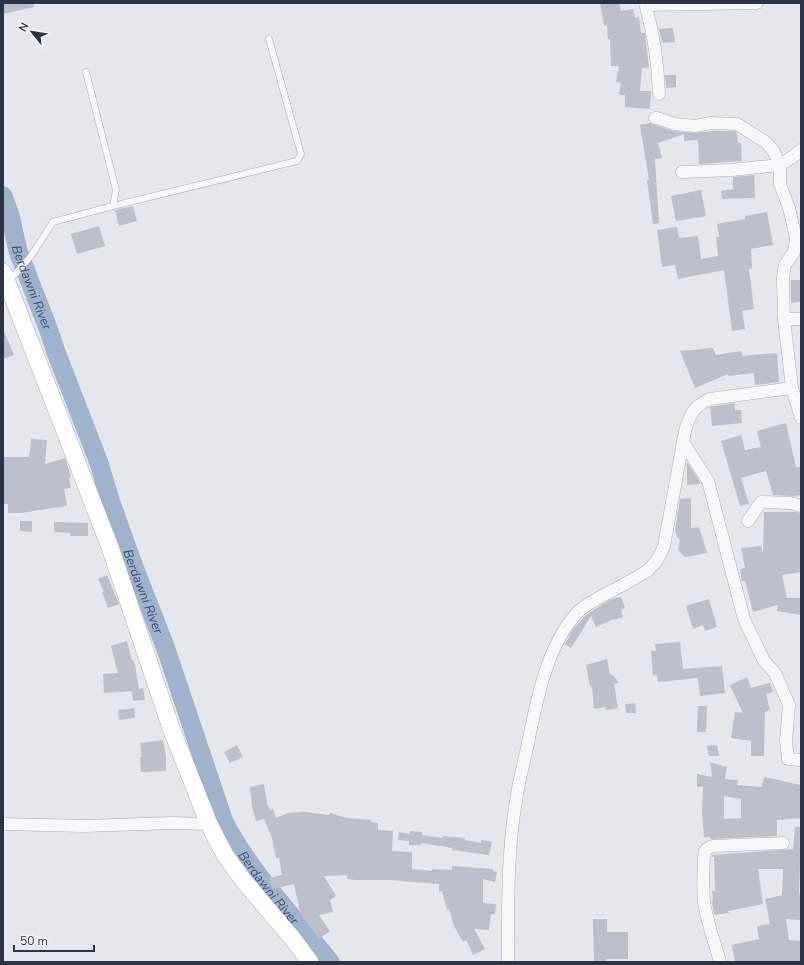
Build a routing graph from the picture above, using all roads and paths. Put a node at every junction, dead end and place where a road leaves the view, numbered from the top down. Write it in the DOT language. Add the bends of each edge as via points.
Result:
graph roads {
  1 [pos="757,3"];
  2 [pos="269,39"];
  3 [pos="86,72"];
  4 [pos="659,94"];
  5 [pos="655,118"];
  6 [pos="801,150"];
  7 [pos="780,165"];
  8 [pos="682,172"];
  9 [pos="113,206"];
  10 [pos="8,277"];
  11 [pos="784,319"];
  12 [pos="801,319"];
  13 [pos="792,388"];
  14 [pos="801,418"];
  15 [pos="683,442"];
  16 [pos="801,506"];
  17 [pos="748,522"];
  18 [pos="801,760"];
  19 [pos="3,824"];
  20 [pos="210,824"];
  21 [pos="782,843"];
  22 [pos="310,962"];
  23 [pos="508,962"];
  24 [pos="720,962"];
  1 -- 4 [label="street" via="647,5 657,56"];
  2 -- 9 [label="lane" via="301,154 297,161"];
  3 -- 9 [label="lane" via="116,190"];
  5 -- 7 [label="street" via="674,124 695,126 711,123 737,124 767,143"];
  6 -- 7 [label="street"];
  7 -- 8 [label="street"];
  7 -- 11 [label="street" via="780,184 796,238 794,252 786,265 783,278"];
  9 -- 10 [label="lane" via="53,222 31,256"];
  10 -- 20 [label="street" via="110,547 172,728"];
  11 -- 12 [label="street"];
  11 -- 13 [label="street"];
  13 -- 14 [label="street"];
  13 -- 15 [label="street" via="723,396 701,403 689,418"];
  15 -- 18 [label="street" via="708,481 744,619 764,661 775,673 789,705 786,741 788,759"];
  15 -- 23 [label="street" via="668,528 660,555 647,570 577,612 548,662 536,705 516,801 511,848"];
  16 -- 17 [label="street" via="791,502 761,502"];
  19 -- 20 [label="street"];
  20 -- 22 [label="street" via="225,855 243,880"];
  21 -- 24 [label="street" via="713,846 705,851 704,901"];
}
